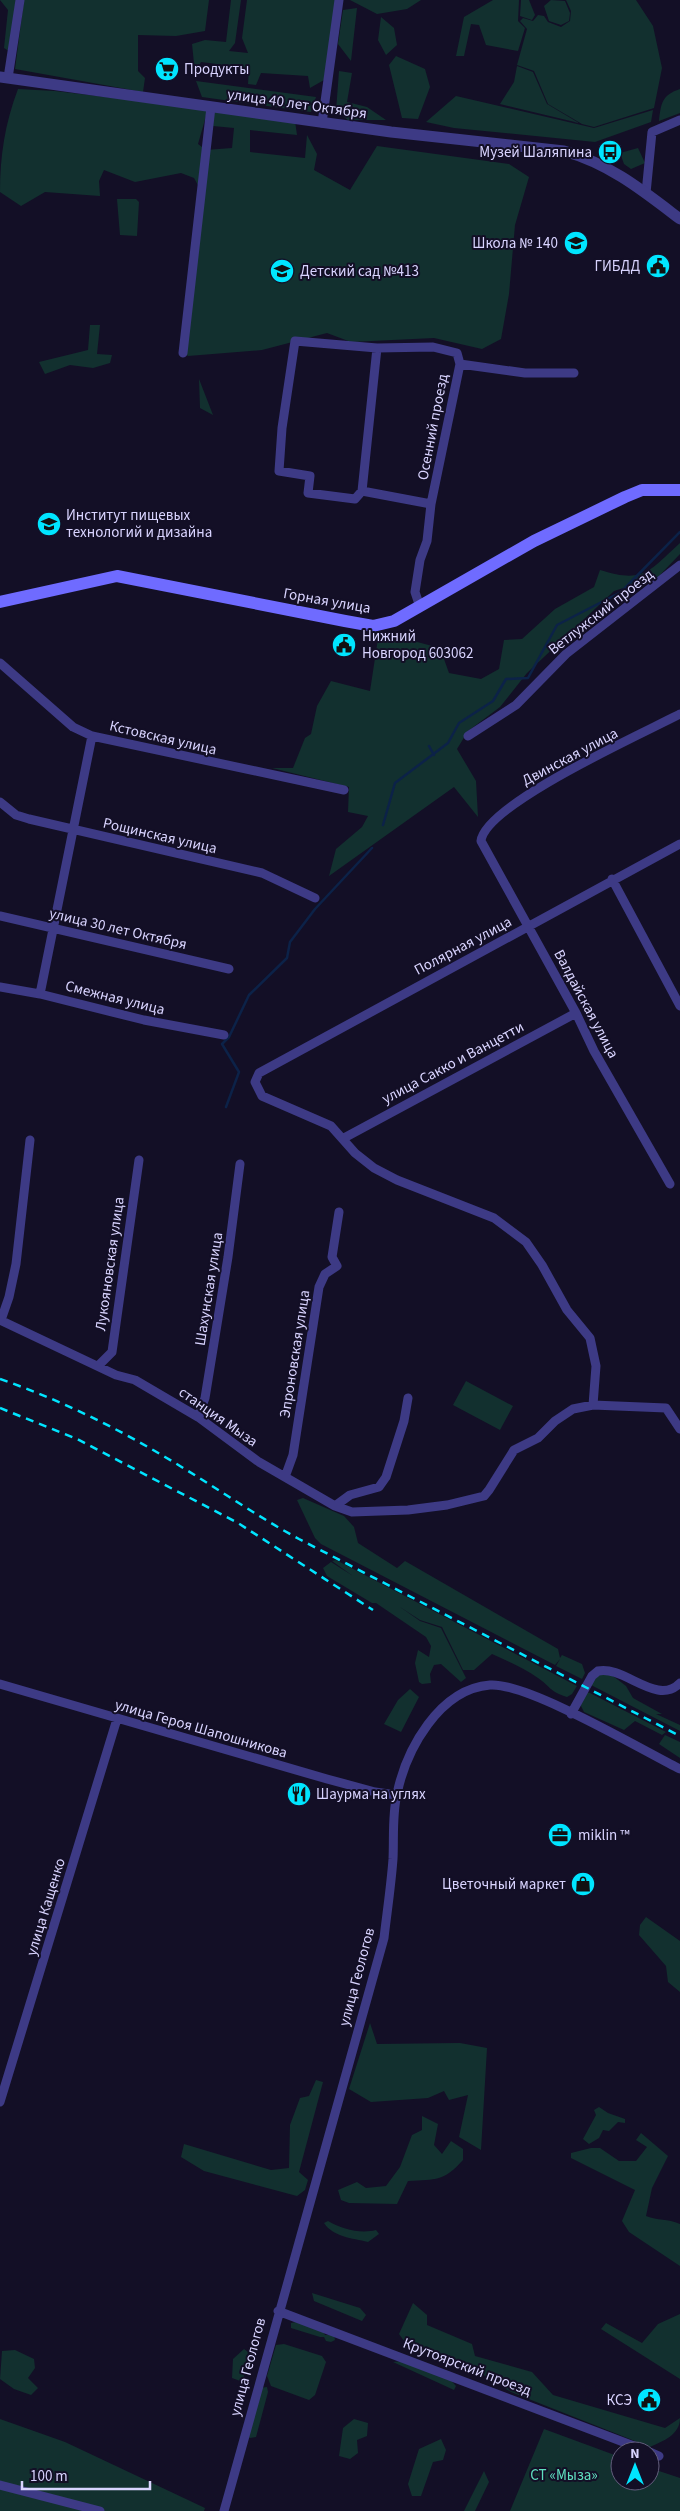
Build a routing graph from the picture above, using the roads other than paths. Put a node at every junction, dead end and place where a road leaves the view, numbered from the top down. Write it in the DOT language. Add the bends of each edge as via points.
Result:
graph roads {
  1 [pos="20,0"];
  2 [pos="339,0"];
  3 [pos="4,78"];
  4 [pos="211,107"];
  5 [pos="680,120"];
  6 [pos="322,122"];
  7 [pos="646,193"];
  8 [pos="680,219"];
  9 [pos="377,348"];
  10 [pos="183,353"];
  11 [pos="460,364"];
  12 [pos="574,372"];
  13 [pos="680,490"];
  14 [pos="362,491"];
  15 [pos="432,504"];
  16 [pos="680,565"];
  17 [pos="0,602"];
  18 [pos="420,607"];
  19 [pos="0,663"];
  20 [pos="680,714"];
  21 [pos="92,736"];
  22 [pos="468,736"];
  23 [pos="344,790"];
  24 [pos="0,802"];
  25 [pos="74,831"];
  26 [pos="482,836"];
  27 [pos="680,844"];
  28 [pos="612,879"];
  29 [pos="315,898"];
  30 [pos="0,916"];
  31 [pos="529,926"];
  32 [pos="52,928"];
  33 [pos="229,969"];
  34 [pos="0,987"];
  35 [pos="40,994"];
  36 [pos="680,1006"];
  37 [pos="576,1012"];
  38 [pos="224,1035"];
  39 [pos="344,1138"];
  40 [pos="30,1140"];
  41 [pos="139,1160"];
  42 [pos="240,1164"];
  43 [pos="670,1184"];
  44 [pos="339,1212"];
  45 [pos="1,1320"];
  46 [pos="98,1366"];
  47 [pos="408,1398"];
  48 [pos="593,1405"];
  49 [pos="198,1417"];
  50 [pos="680,1429"];
  51 [pos="285,1478"];
  52 [pos="335,1506"];
  53 [pos="680,1683"];
  54 [pos="0,1684"];
  55 [pos="571,1714"];
  56 [pos="117,1719"];
  57 [pos="680,1769"];
  58 [pos="396,1795"];
  59 [pos="0,2102"];
  60 [pos="278,2311"];
  61 [pos="620,2441"];
  62 [pos="0,2485"];
  63 [pos="100,2511"];
  64 [pos="224,2511"];
  1 -- 3 [label="street"];
  2 -- 6 [label="street"];
  3 -- 4 [label="street, улица 40 лет Октября"];
  4 -- 6 [label="street, улица 40 лет Октября"];
  4 -- 10 [label="street"];
  5 -- 7 [label="street" via="652,132"];
  6 -- 7 [label="street, улица 40 лет Октября" via="564,151 612,169"];
  7 -- 8 [label="street, улица 40 лет Октября"];
  9 -- 11 [label="street" via="433,347 457,353"];
  9 -- 14 [label="street"];
  9 -- 14 [label="street" via="295,341 282,428 279,471 310,476 308,493 355,499"];
  11 -- 12 [label="street, Осенний проезд" via="525,373"];
  11 -- 15 [label="street, Осенний проезд"];
  13 -- 18 [label="main road, Горная улица" via="642,490 625,497 534,541"];
  14 -- 15 [label="street"];
  15 -- 18 [label="street, Осенний проезд" via="415,592"];
  16 -- 22 [label="street, Ветлужский проезд" via="566,654 516,705"];
  17 -- 18 [label="main road, Горная улица" via="117,576 373,626 394,621"];
  19 -- 21 [label="street, Кстовская улица" via="73,728"];
  20 -- 26 [label="street, Двинская улица" via="535,789 490,824"];
  21 -- 23 [label="street, Кстовская улица"];
  21 -- 25 [label="street"];
  24 -- 25 [label="street, Рощинская улица" via="23,817"];
  25 -- 29 [label="street, Рощинская улица" via="262,873"];
  25 -- 32 [label="street"];
  26 -- 31 [label="street, Валдайская улица" via="482,847"];
  27 -- 28 [label="street, Полярная улица"];
  28 -- 31 [label="street, Полярная улица"];
  28 -- 36 [label="street"];
  30 -- 32 [label="street, улица 30 лет Октября"];
  31 -- 37 [label="street, Валдайская улица"];
  31 -- 39 [label="street, Полярная улица" via="259,1073 255,1082 262,1096 321,1121"];
  32 -- 33 [label="street, улица 30 лет Октября"];
  32 -- 35 [label="street"];
  34 -- 35 [label="street, Смежная улица"];
  35 -- 38 [label="street, Смежная улица" via="144,1020"];
  37 -- 39 [label="street, улица Сакко и Ванцетти"];
  37 -- 43 [label="street, Валдайская улица" via="594,1051"];
  39 -- 48 [label="street" via="368,1163 397,1180 474,1209 508,1227 534,1252 567,1310 590,1338 596,1366"];
  40 -- 45 [label="street" via="16,1264"];
  41 -- 46 [label="street, Лукояновская улица" via="112,1352"];
  42 -- 49 [label="street, Шахунская улица" via="205,1398"];
  44 -- 51 [label="street, Эпроновская улица" via="332,1257 337,1266 325,1274 319,1287 293,1455"];
  45 -- 46 [label="street, станция Мыза"];
  46 -- 49 [label="street, станция Мыза" via="134,1380"];
  47 -- 52 [label="street" via="386,1477 379,1487 350,1495"];
  48 -- 50 [label="street, станция Мыза" via="666,1408"];
  48 -- 52 [label="street, станция Мыза" via="573,1409 538,1438 514,1450 484,1496 408,1510 352,1512"];
  49 -- 51 [label="street, станция Мыза" via="229,1442"];
  51 -- 52 [label="street, станция Мыза"];
  53 -- 55 [label="street" via="676,1688 657,1690 612,1671 598,1671"];
  54 -- 56 [label="street, улица Героя Шапошникова"];
  55 -- 57 [label="street, улица Геологов"];
  55 -- 58 [label="street, улица Геологов" via="504,1686 490,1685 462,1695 443,1708 414,1744"];
  56 -- 58 [label="street, улица Героя Шапошникова"];
  56 -- 59 [label="street, улица Кащенко"];
  58 -- 60 [label="street, улица Геологов" via="392,1882 384,1938"];
  60 -- 61 [label="street, Крутоярский проезд"];
  60 -- 64 [label="street, улица Геологов"];
  62 -- 63 [label="street"];
}
